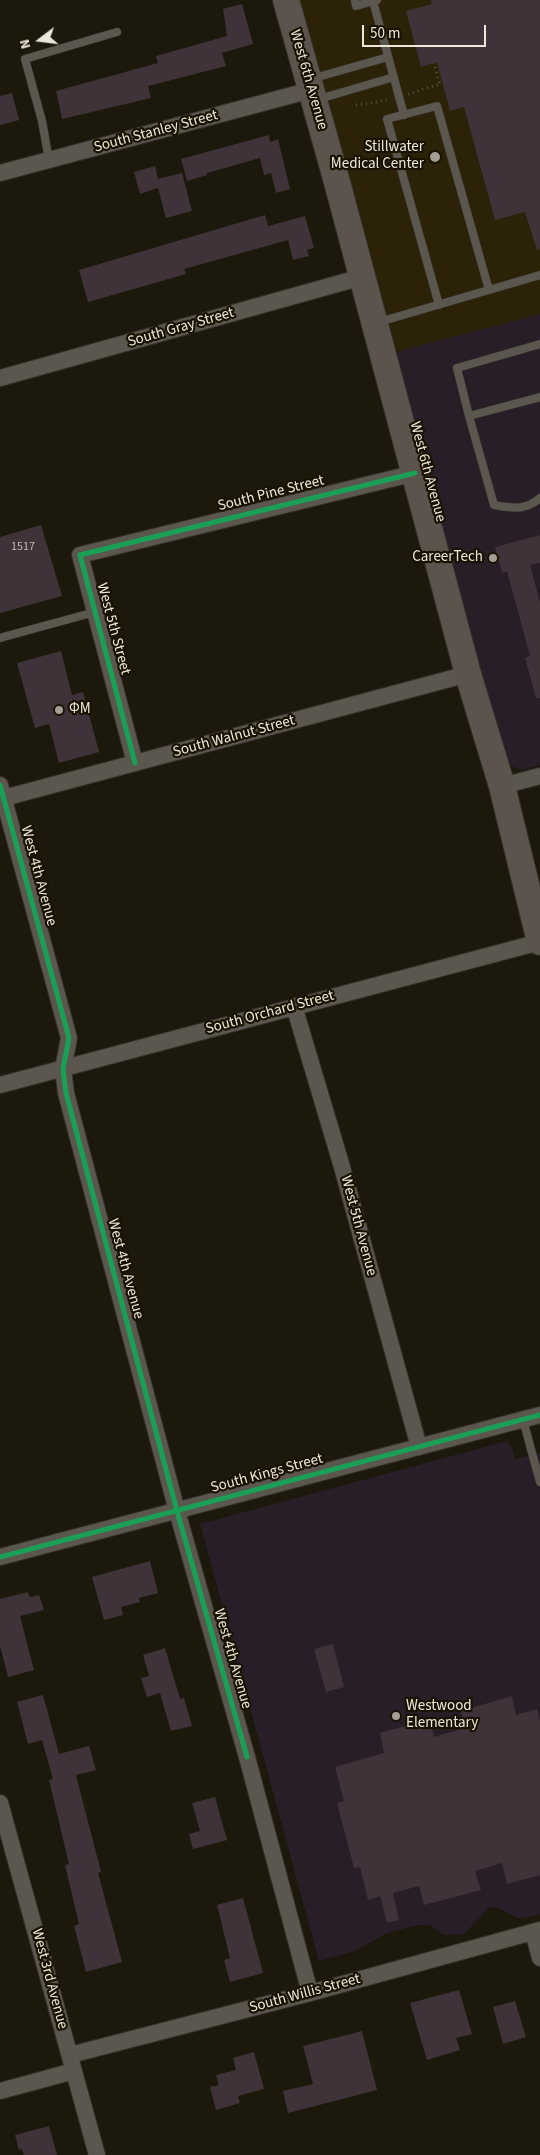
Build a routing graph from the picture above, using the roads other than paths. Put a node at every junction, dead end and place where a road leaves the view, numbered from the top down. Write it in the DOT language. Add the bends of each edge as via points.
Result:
graph roads {
  1 [pos="286,0"];
  2 [pos="354,0"];
  3 [pos="376,1"];
  4 [pos="117,32"];
  5 [pos="388,57"];
  6 [pos="394,77"];
  7 [pos="311,90"];
  8 [pos="404,115"];
  9 [pos="50,160"];
  10 [pos="0,174"];
  11 [pos="540,275"];
  12 [pos="362,277"];
  13 [pos="489,290"];
  14 [pos="439,304"];
  15 [pos="375,324"];
  16 [pos="540,344"];
  17 [pos="0,378"];
  18 [pos="540,397"];
  19 [pos="469,416"];
  20 [pos="415,472"];
  21 [pos="540,498"];
  22 [pos="133,541"];
  23 [pos="95,612"];
  24 [pos="0,638"];
  25 [pos="468,674"];
  26 [pos="135,763"];
  27 [pos="540,776"];
  28 [pos="502,786"];
  29 [pos="1,794"];
  30 [pos="540,942"];
  31 [pos="294,1006"];
  32 [pos="63,1069"];
  33 [pos="0,1085"];
  34 [pos="540,1415"];
  35 [pos="523,1420"];
  36 [pos="419,1447"];
  37 [pos="540,1482"];
  38 [pos="177,1511"];
  39 [pos="0,1558"];
  40 [pos="0,1803"];
  41 [pos="537,1931"];
  42 [pos="540,1958"];
  43 [pos="310,1993"];
  44 [pos="72,2063"];
  45 [pos="0,2091"];
  46 [pos="98,2155"];
  1 -- 7 [label="highway, West 6th Avenue"];
  2 -- 3 [label="lane" via="356,6"];
  3 -- 5 [label="lane"];
  4 -- 9 [label="lane" via="25,59"];
  5 -- 6 [label="lane"];
  5 -- 7 [label="lane"];
  6 -- 7 [label="lane"];
  6 -- 8 [label="lane"];
  7 -- 9 [label="street, South Stanley Street"];
  7 -- 12 [label="highway, West 6th Avenue"];
  8 -- 13 [label="lane" via="437,106"];
  8 -- 14 [label="lane" via="387,119"];
  9 -- 10 [label="street, South Stanley Street"];
  11 -- 13 [label="lane"];
  12 -- 15 [label="highway, West 6th Avenue"];
  12 -- 17 [label="street, South Gray Street"];
  13 -- 14 [label="lane"];
  14 -- 15 [label="lane"];
  15 -- 20 [label="highway, West 6th Avenue"];
  16 -- 19 [label="lane" via="457,368"];
  18 -- 19 [label="lane"];
  19 -- 21 [label="lane" via="494,505 531,506"];
  20 -- 22 [label="street, South Pine Street"];
  20 -- 25 [label="highway, West 6th Avenue"];
  22 -- 23 [label="street, West 5th Street" via="80,555"];
  23 -- 24 [label="lane"];
  23 -- 26 [label="street, West 5th Street"];
  25 -- 26 [label="street, South Walnut Street"];
  25 -- 28 [label="highway, West 6th Avenue"];
  26 -- 29 [label="street, South Walnut Street"];
  27 -- 28 [label="street"];
  28 -- 30 [label="highway, West 6th Avenue"];
  29 -- 32 [label="street, West 4th Avenue" via="69,1038"];
  30 -- 31 [label="street, South Orchard Street"];
  31 -- 32 [label="street, South Orchard Street"];
  31 -- 36 [label="street, West 5th Avenue"];
  32 -- 33 [label="street, South Orchard Street"];
  32 -- 38 [label="street, West 4th Avenue" via="66,1093"];
  34 -- 35 [label="street, South Kings Street"];
  35 -- 36 [label="street, South Kings Street"];
  35 -- 37 [label="lane"];
  36 -- 38 [label="street, South Kings Street"];
  38 -- 39 [label="street, South Kings Street"];
  38 -- 43 [label="street, West 4th Avenue"];
  40 -- 44 [label="street, West 3rd Avenue"];
  41 -- 42 [label="street"];
  41 -- 43 [label="street, South Willis Street"];
  43 -- 44 [label="street, South Willis Street"];
  44 -- 45 [label="street, South Willis Street"];
  44 -- 46 [label="street, West 3rd Avenue"];
}
